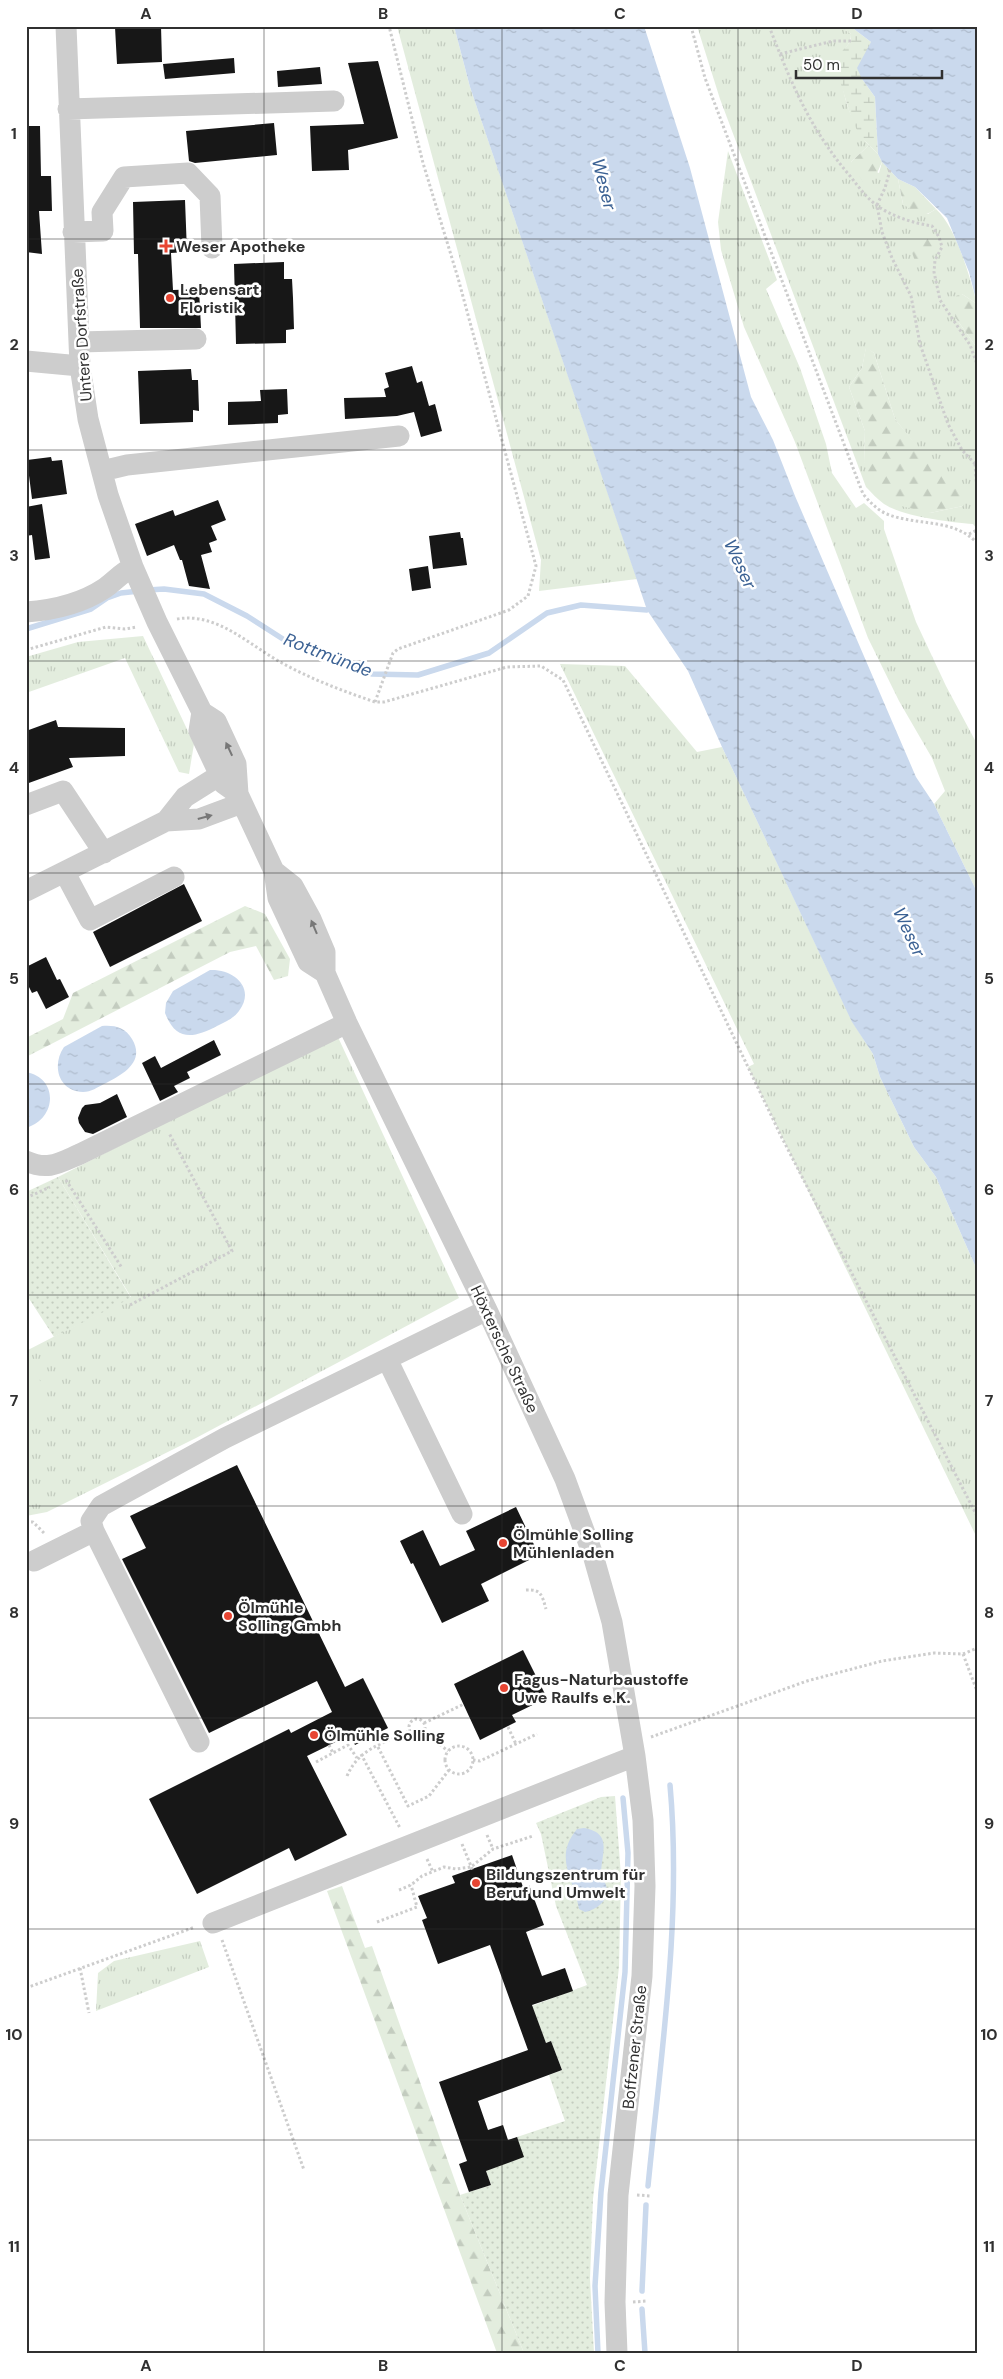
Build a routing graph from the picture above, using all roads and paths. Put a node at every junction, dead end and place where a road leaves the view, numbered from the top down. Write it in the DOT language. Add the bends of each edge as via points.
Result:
graph roads {
  1 [pos="66,26"];
  2 [pos="388,26"];
  3 [pos="690,26"];
  4 [pos="769,26"];
  5 [pos="851,42"];
  6 [pos="780,54"];
  7 [pos="334,101"];
  8 [pos="68,109"];
  9 [pos="890,170"];
  10 [pos="877,205"];
  11 [pos="73,232"];
  12 [pos="212,248"];
  13 [pos="196,339"];
  14 [pos="79,342"];
  15 [pos="26,361"];
  16 [pos="977,364"];
  17 [pos="80,366"];
  18 [pos="399,436"];
  19 [pos="976,465"];
  20 [pos="102,471"];
  21 [pos="977,491"];
  22 [pos="977,530"];
  23 [pos="969,534"];
  24 [pos="977,543"];
  25 [pos="136,573"];
  26 [pos="26,612"];
  27 [pos="154,617"];
  28 [pos="26,650"];
  29 [pos="375,702"];
  30 [pos="202,712"];
  31 [pos="220,775"];
  32 [pos="240,799"];
  33 [pos="26,805"];
  34 [pos="166,821"];
  35 [pos="104,852"];
  36 [pos="65,872"];
  37 [pos="174,877"];
  38 [pos="26,891"];
  39 [pos="346,1023"];
  40 [pos="166,1128"];
  41 [pos="26,1161"];
  42 [pos="26,1198"];
  43 [pos="122,1268"];
  44 [pos="130,1305"];
  45 [pos="487,1310"];
  46 [pos="387,1359"];
  47 [pos="462,1514"];
  48 [pos="977,1516"];
  49 [pos="94,1531"];
  50 [pos="34,1561"];
  51 [pos="526,1590"];
  52 [pos="546,1609"];
  53 [pos="977,1648"];
  54 [pos="963,1654"];
  55 [pos="977,1691"];
  56 [pos="464,1704"];
  57 [pos="424,1723"];
  58 [pos="508,1726"];
  59 [pos="410,1731"];
  60 [pos="424,1732"];
  61 [pos="537,1734"];
  62 [pos="199,1742"];
  63 [pos="516,1744"];
  64 [pos="329,1745"];
  65 [pos="378,1746"];
  66 [pos="634,1749"];
  67 [pos="448,1751"];
  68 [pos="333,1753"];
  69 [pos="361,1754"];
  70 [pos="357,1758"];
  71 [pos="473,1760"];
  72 [pos="316,1762"];
  73 [pos="449,1770"];
  74 [pos="347,1776"];
  75 [pos="455,1828"];
  76 [pos="533,1836"];
  77 [pos="408,1847"];
  78 [pos="472,1869"];
  79 [pos="411,1885"];
  80 [pos="399,1890"];
  81 [pos="377,1922"];
  82 [pos="214,1923"];
  83 [pos="80,1968"];
  84 [pos="26,1988"];
  85 [pos="89,2013"];
  86 [pos="304,2170"];
  87 [pos="618,2353"];
  1 -- 8 [label="street, Untere Dorfstraße"];
  2 -- 29 [label="path" via="536,566 528,596 509,610 398,649 390,657"];
  3 -- 23 [label="path" via="705,78 863,494 887,514"];
  4 -- 6 [label="path"];
  5 -- 6 [label="path" via="834,40"];
  6 -- 10 [label="path" via="812,125 830,153"];
  7 -- 8 [label="street"];
  8 -- 11 [label="street, Untere Dorfstraße"];
  9 -- 10 [label="path" via="886,188"];
  10 -- 16 [label="path" via="932,226 939,237 942,247 935,260 934,272 940,300 970,345"];
  10 -- 19 [label="path" via="882,232 911,296 920,344 948,424 962,450"];
  11 -- 12 [label="street" via="103,231 102,212 124,177 188,173 210,196"];
  11 -- 14 [label="street, Untere Dorfstraße"];
  13 -- 14 [label="street"];
  14 -- 17 [label="street, Untere Dorfstraße"];
  15 -- 17 [label="street"];
  17 -- 20 [label="street, Untere Dorfstraße" via="88,419"];
  18 -- 20 [label="street" via="127,465"];
  19 -- 21 [label="path"];
  20 -- 25 [label="street, Untere Dorfstraße"];
  22 -- 23 [label="path"];
  23 -- 24 [label="path"];
  25 -- 26 [label="street" via="118,574 107,586 70,605"];
  25 -- 27 [label="street, Untere Dorfstraße"];
  27 -- 28 [label="path" via="125,629 106,627"];
  27 -- 29 [label="path" via="187,617 218,624 315,680"];
  27 -- 30 [label="street, Untere Dorfstraße"];
  29 -- 48 [label="path" via="507,666 541,666 563,680 781,1136"];
  30 -- 31 [label="street, Untere Dorfstraße" via="199,731"];
  32 -- 30 [label="street, Untere Dorfstraße, one-way" via="236,764 216,721"];
  31 -- 32 [label="street, Untere Dorfstraße" via="224,784"];
  31 -- 34 [label="street" via="185,797"];
  34 -- 32 [label="street, one-way" via="198,819"];
  32 -- 39 [label="street, Höxtersche Straße" via="274,871 293,886 311,919 325,952 325,974"];
  33 -- 35 [label="street" via="63,791"];
  34 -- 35 [label="street"];
  35 -- 36 [label="street"];
  36 -- 37 [label="street" via="90,920"];
  36 -- 38 [label="street"];
  39 -- 41 [label="street" via="80,1154 54,1165 39,1166"];
  39 -- 45 [label="street, Höxtersche Straße"];
  40 -- 44 [label="path" via="232,1251"];
  42 -- 43 [label="path" via="66,1179"];
  45 -- 46 [label="street"];
  45 -- 66 [label="street, Höxtersche Straße" via="565,1479 593,1555 618,1652"];
  46 -- 47 [label="street"];
  46 -- 49 [label="street" via="225,1438 101,1506 91,1521"];
  49 -- 50 [label="street"];
  49 -- 62 [label="street"];
  51 -- 52 [label="path" via="540,1592"];
  53 -- 54 [label="path"];
  54 -- 55 [label="path"];
  54 -- 66 [label="path" via="882,1661 808,1681"];
  56 -- 57 [label="path"];
  57 -- 59 [label="path" via="419,1719 413,1720 409,1723"];
  57 -- 60 [label="path"];
  58 -- 63 [label="path"];
  59 -- 60 [label="path" via="416,1736"];
  59 -- 65 [label="path"];
  60 -- 67 [label="path"];
  61 -- 63 [label="path"];
  63 -- 71 [label="path" via="480,1761"];
  64 -- 68 [label="path"];
  65 -- 69 [label="path"];
  65 -- 73 [label="path" via="408,1806 429,1796"];
  66 -- 75 [label="street"];
  66 -- 87 [label="street, Boffzener Straße" via="643,1820 645,1886 642,1976 618,2195 615,2302"];
  67 -- 71 [label="path" via="462,1746 470,1751"];
  67 -- 73 [label="path" via="444,1759"];
  68 -- 70 [label="path" via="348,1745"];
  68 -- 72 [label="path"];
  69 -- 70 [label="path"];
  69 -- 77 [label="path"];
  70 -- 74 [label="path"];
  71 -- 73 [label="path" via="463,1774"];
  75 -- 77 [label="street"];
  75 -- 78 [label="path"];
  76 -- 78 [label="path" via="493,1848"];
  77 -- 82 [label="street"];
  78 -- 79 [label="path" via="444,1867 422,1876"];
  79 -- 80 [label="path"];
  79 -- 81 [label="path" via="417,1907"];
  82 -- 83 [label="path" via="203,1924"];
  82 -- 86 [label="path"];
  83 -- 84 [label="path"];
  83 -- 85 [label="path"];
}
